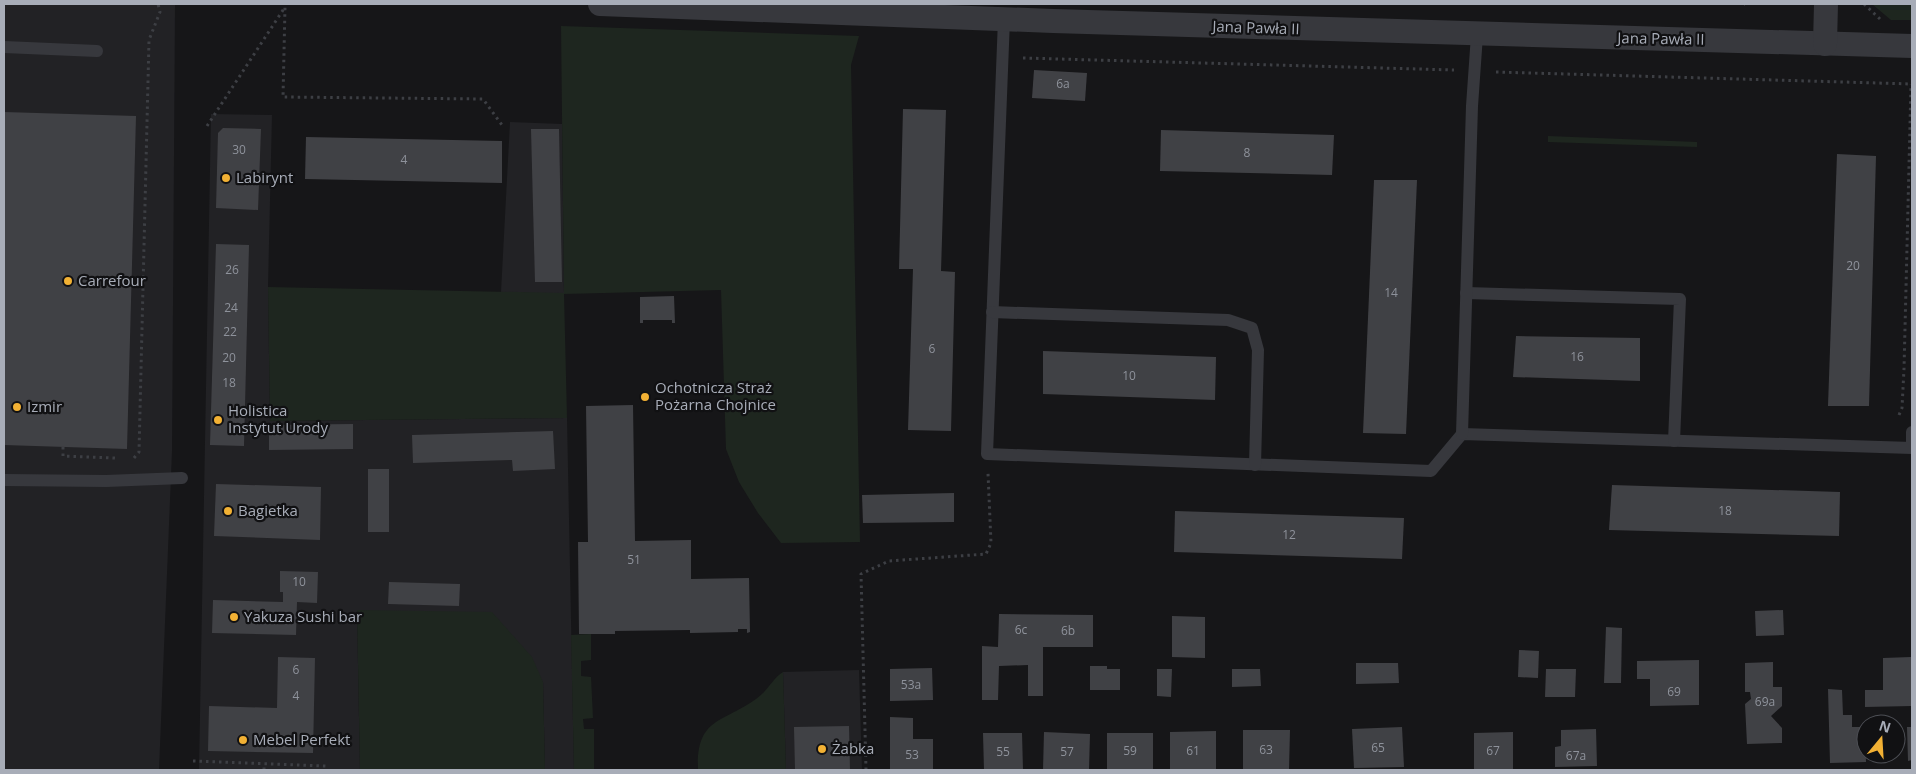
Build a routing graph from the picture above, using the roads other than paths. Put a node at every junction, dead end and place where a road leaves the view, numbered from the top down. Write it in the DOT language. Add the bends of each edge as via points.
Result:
graph roads {
  1 [pos="600,4"];
  2 [pos="1826,4"];
  3 [pos="952,10"];
  4 [pos="1004,19"];
  5 [pos="1477,35"];
  6 [pos="1825,44"];
  7 [pos="1912,46"];
  8 [pos="4,47"];
  9 [pos="96,51"];
  10 [pos="1466,293"];
  11 [pos="992,312"];
  12 [pos="1912,432"];
  13 [pos="1462,434"];
  14 [pos="1674,441"];
  15 [pos="1255,465"];
  16 [pos="182,478"];
  17 [pos="4,480"];
  1 -- 3 [label="street, Jana Pawła II"];
  2 -- 6 [label="street"];
  3 -- 4 [label="street, Jana Pawła II"];
  4 -- 5 [label="street, Jana Pawła II"];
  4 -- 11 [label="lane"];
  5 -- 6 [label="street, Jana Pawła II"];
  5 -- 10 [label="lane"];
  6 -- 7 [label="street, Jana Pawła II"];
  8 -- 9 [label="lane"];
  10 -- 13 [label="lane"];
  10 -- 14 [label="lane" via="1680,298"];
  11 -- 15 [label="lane" via="1228,320 1252,328 1258,350"];
  11 -- 15 [label="lane" via="987,454"];
  12 -- 14 [label="lane" via="1912,448"];
  13 -- 14 [label="lane"];
  13 -- 15 [label="lane" via="1430,471"];
  16 -- 17 [label="lane"];
}
